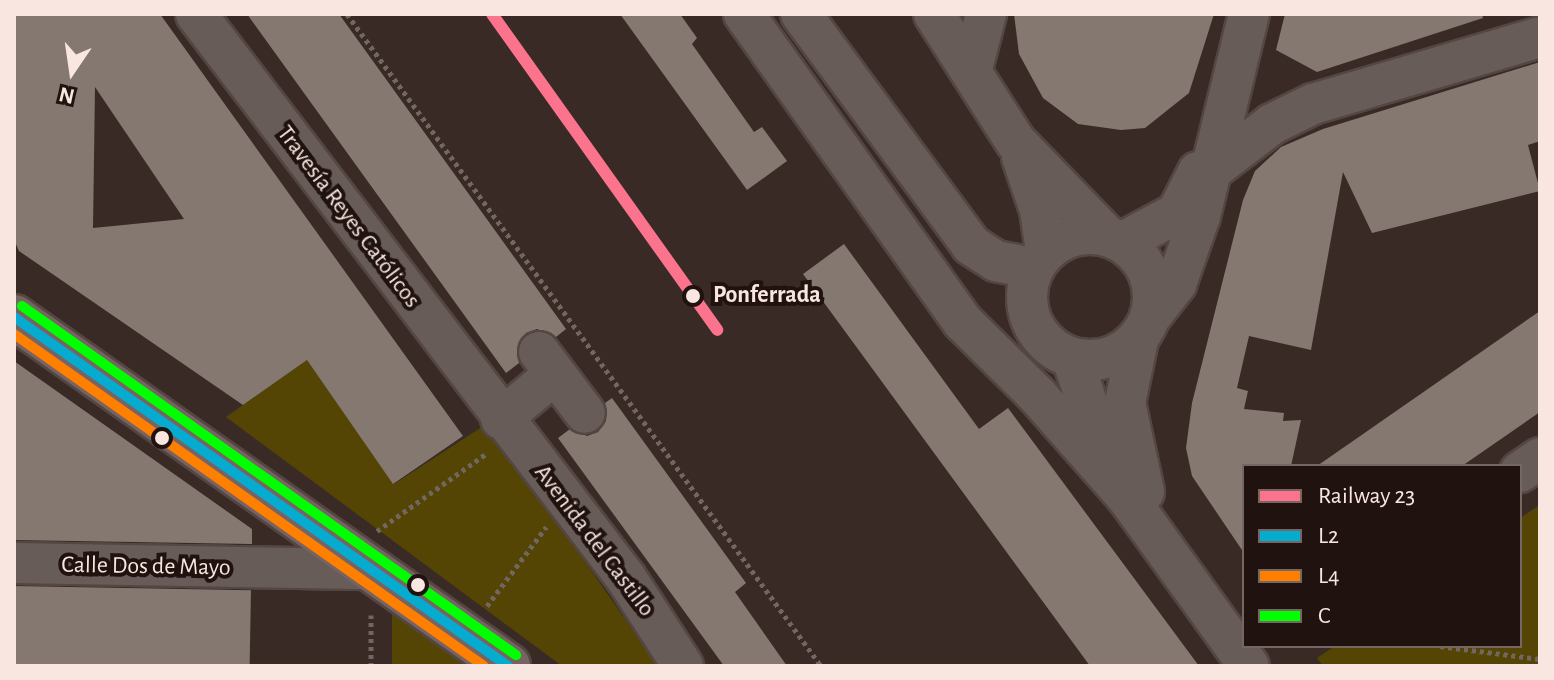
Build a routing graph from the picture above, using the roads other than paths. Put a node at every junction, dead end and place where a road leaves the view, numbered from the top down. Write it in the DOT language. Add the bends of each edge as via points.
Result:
graph roads {
  1 [pos="196,14"];
  2 [pos="744,14"];
  3 [pos="801,14"];
  4 [pos="934,14"];
  5 [pos="986,14"];
  6 [pos="1249,14"];
  7 [pos="1521,33"];
  8 [pos="972,69"];
  9 [pos="1230,90"];
  10 [pos="1016,142"];
  11 [pos="1216,167"];
  12 [pos="949,217"];
  13 [pos="1115,239"];
  14 [pos="909,245"];
  15 [pos="1039,260"];
  16 [pos="947,299"];
  17 [pos="14,317"];
  18 [pos="1145,328"];
  19 [pos="1057,348"];
  20 [pos="585,413"];
  21 [pos="507,427"];
  22 [pos="1540,458"];
  23 [pos="1522,471"];
  24 [pos="1127,497"];
  25 [pos="295,515"];
  26 [pos="1154,535"];
  27 [pos="359,561"];
  28 [pos="14,563"];
  29 [pos="278,567"];
  30 [pos="1242,642"];
  31 [pos="508,666"];
  32 [pos="683,666"];
  1 -- 21 [label="street, Travesía Reyes Católicos"];
  2 -- 14 [label="street"];
  3 -- 12 [label="street"];
  4 -- 8 [label="street"];
  5 -- 8 [label="street"];
  6 -- 9 [label="street"];
  7 -- 11 [label="street" via="1313,104 1272,124"];
  8 -- 10 [label="street"];
  9 -- 11 [label="street"];
  9 -- 13 [label="street" via="1177,213"];
  10 -- 13 [label="street"];
  10 -- 15 [label="street" via="1040,210"];
  11 -- 18 [label="street" via="1176,284"];
  12 -- 14 [label="street"];
  12 -- 15 [label="street" via="971,245 996,261"];
  13 -- 15 [label="street" via="1081,234"];
  13 -- 18 [label="street" via="1150,273"];
  14 -- 16 [label="street"];
  15 -- 19 [label="street" via="1026,301"];
  16 -- 19 [label="street" via="1013,338"];
  16 -- 24 [label="street"];
  17 -- 25 [label="main road"];
  18 -- 19 [label="street" via="1114,356"];
  18 -- 26 [label="street" via="1125,403"];
  19 -- 24 [label="street"];
  20 -- 21 [label="street" via="547,363"];
  21 -- 32 [label="street, Avenida del Castillo" via="626,578"];
  22 -- 23 [label="street"];
  24 -- 26 [label="street"];
  25 -- 27 [label="main road"];
  25 -- 29 [label="street" via="294,552"];
  26 -- 30 [label="street"];
  27 -- 29 [label="street, Calle Dos de Mayo"];
  27 -- 31 [label="main road"];
  28 -- 29 [label="street, Calle Dos de Mayo"];
}
